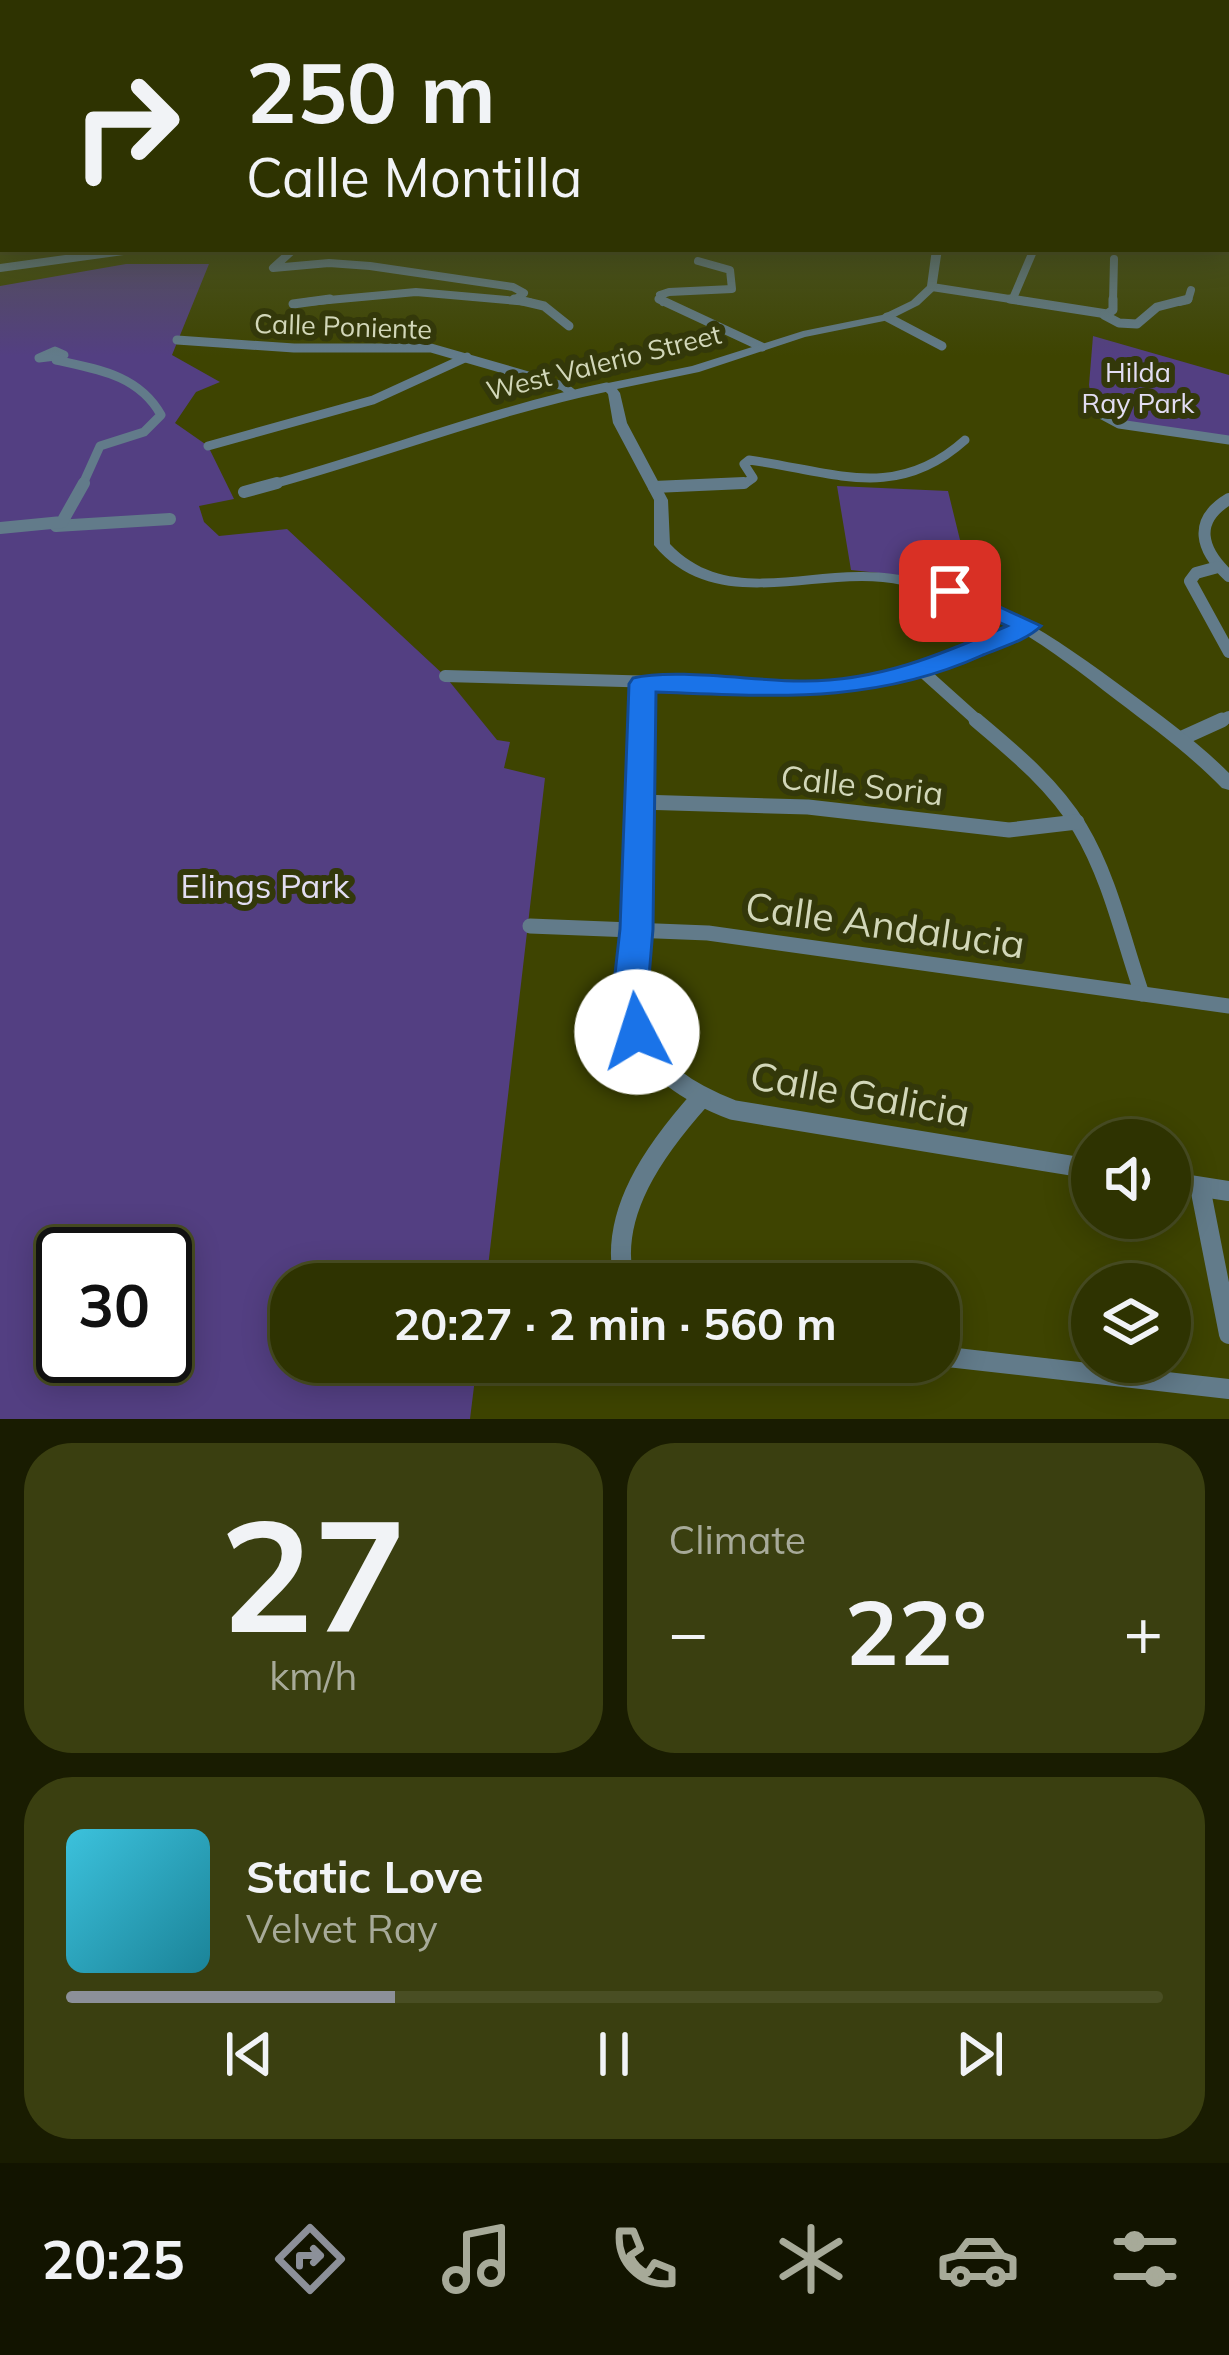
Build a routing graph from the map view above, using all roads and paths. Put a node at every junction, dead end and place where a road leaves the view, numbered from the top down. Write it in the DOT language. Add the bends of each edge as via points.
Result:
graph roads {
  1 [pos="19,252"];
  2 [pos="118,252"];
  3 [pos="291,252"];
  4 [pos="937,252"];
  5 [pos="1033,252"];
  6 [pos="1114,259"];
  7 [pos="698,262"];
  8 [pos="17,267"];
  9 [pos="0,268"];
  10 [pos="932,286"];
  11 [pos="1191,290"];
  12 [pos="1014,296"];
  13 [pos="515,300"];
  14 [pos="292,304"];
  15 [pos="1103,314"];
  16 [pos="887,317"];
  17 [pos="569,326"];
  18 [pos="177,340"];
  19 [pos="942,346"];
  20 [pos="762,347"];
  21 [pos="467,357"];
  22 [pos="56,359"];
  23 [pos="610,392"];
  24 [pos="572,393"];
  25 [pos="1093,410"];
  26 [pos="965,440"];
  27 [pos="1229,440"];
  28 [pos="208,446"];
  29 [pos="654,487"];
  30 [pos="244,492"];
  31 [pos="1229,499"];
  32 [pos="170,519"];
  33 [pos="51,526"];
  34 [pos="0,527"];
  35 [pos="1224,572"];
  36 [pos="1028,626"];
  37 [pos="1229,652"];
  38 [pos="922,671"];
  39 [pos="445,676"];
  40 [pos="642,684"];
  41 [pos="1229,717"];
  42 [pos="1180,739"];
  43 [pos="1229,784"];
  44 [pos="639,802"];
  45 [pos="1077,822"];
  46 [pos="530,926"];
  47 [pos="637,929"];
  48 [pos="1142,994"];
  49 [pos="1229,1006"];
  50 [pos="701,1097"];
  51 [pos="1071,1166"];
  52 [pos="1191,1186"];
  53 [pos="1200,1187"];
  54 [pos="1229,1191"];
  55 [pos="620,1263"];
  56 [pos="1229,1334"];
  57 [pos="960,1358"];
  58 [pos="1229,1389"];
  1 -- 8 [label="street"];
  2 -- 8 [label="street"];
  3 -- 13 [label="street" via="273,268 423,268 514,284 524,293"];
  4 -- 10 [label="street"];
  5 -- 12 [label="street"];
  6 -- 15 [label="street" via="1113,310"];
  7 -- 20 [label="street" via="730,270 732,290 671,291 659,300"];
  8 -- 9 [label="street"];
  10 -- 12 [label="street"];
  10 -- 16 [label="street, West Valerio Street"];
  11 -- 15 [label="street" via="1188,300 1157,307 1134,324"];
  12 -- 15 [label="street"];
  13 -- 14 [label="street" via="383,291"];
  13 -- 17 [label="street" via="543,305"];
  16 -- 19 [label="street"];
  16 -- 20 [label="street, West Valerio Street"];
  18 -- 21 [label="street, Calle Poniente" via="398,345"];
  20 -- 23 [label="street, West Valerio Street"];
  21 -- 24 [label="street, Calle Poniente"];
  21 -- 28 [label="street" via="371,403"];
  22 -- 33 [label="street" via="126,378 161,415 144,432 100,446 62,522"];
  23 -- 24 [label="street, West Valerio Street"];
  23 -- 29 [label="street"];
  24 -- 30 [label="street, West Valerio Street"];
  25 -- 27 [label="street" via="1119,424"];
  26 -- 29 [label="street" via="937,467 905,477 864,479 754,460 744,464 753,478 746,483"];
  29 -- 36 [label="street" via="662,544 706,576 758,584 868,575 950,591"];
  31 -- 35 [label="street" via="1199,528 1206,553"];
  32 -- 33 [label="street"];
  33 -- 34 [label="street"];
  35 -- 37 [label="street" via="1196,573 1190,581"];
  36 -- 38 [label="street"];
  36 -- 42 [label="street"];
  38 -- 40 [label="street" via="826,689"];
  38 -- 45 [label="street"];
  39 -- 40 [label="street"];
  40 -- 44 [label="street, Calle Galicia"];
  41 -- 42 [label="street"];
  42 -- 43 [label="street"];
  44 -- 45 [label="street, Calle Soria" via="778,804 1009,830"];
  44 -- 47 [label="street, Calle Galicia"];
  45 -- 48 [label="street"];
  46 -- 47 [label="street, Calle Andalucia"];
  47 -- 48 [label="street, Calle Andalucia"];
  47 -- 50 [label="street, Calle Galicia" via="629,1001 637,1032 655,1062"];
  48 -- 49 [label="street, Calle Andalucia"];
  50 -- 51 [label="street, Calle Galicia" via="754,1115"];
  50 -- 55 [label="street" via="663,1142 634,1198"];
  52 -- 53 [label="street"];
  53 -- 54 [label="street"];
  53 -- 56 [label="street"];
  57 -- 58 [label="street"];
}
